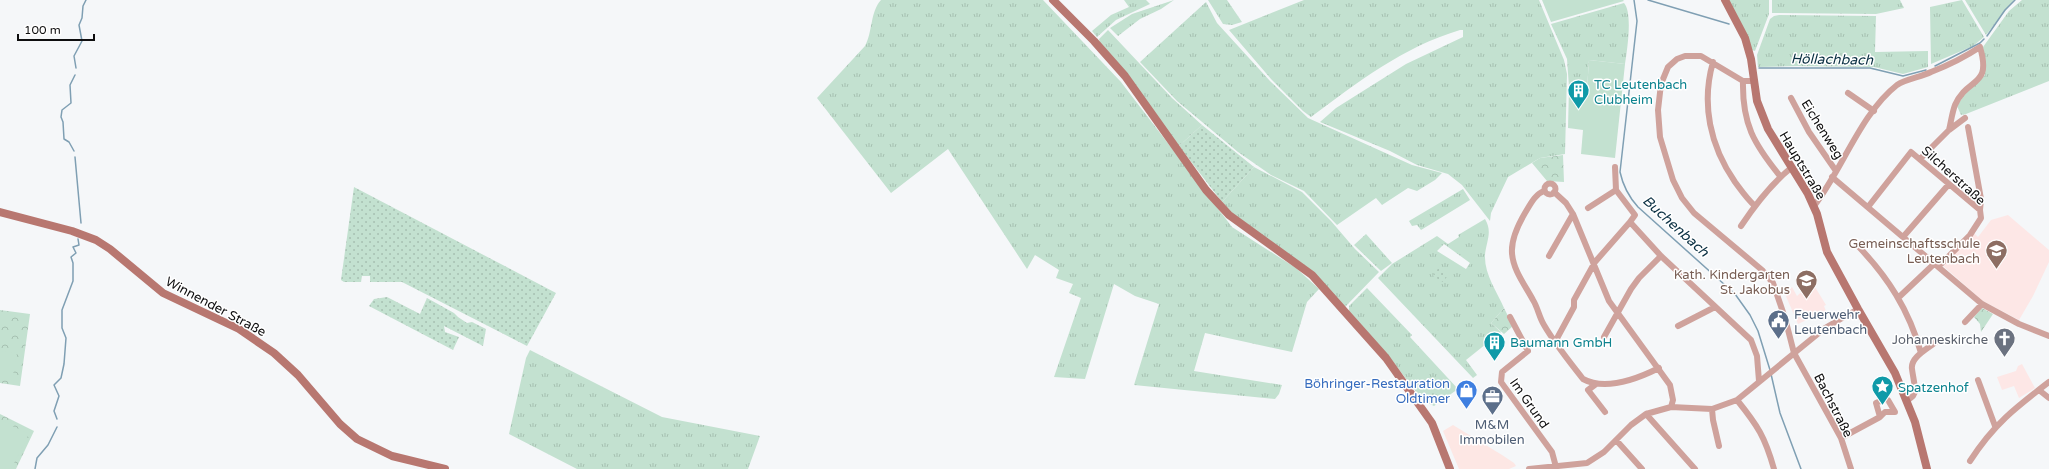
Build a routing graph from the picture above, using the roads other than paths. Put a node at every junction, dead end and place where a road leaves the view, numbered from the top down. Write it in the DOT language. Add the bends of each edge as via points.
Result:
graph roads {
  1 [pos="1053,0"];
  2 [pos="1725,0"];
  3 [pos="1713,62"];
  4 [pos="1743,81"];
  5 [pos="1754,81"];
  6 [pos="1848,93"];
  7 [pos="1791,98"];
  8 [pos="1874,111"];
  9 [pos="1965,118"];
  10 [pos="1968,127"];
  11 [pos="1950,130"];
  12 [pos="1920,159"];
  13 [pos="1615,167"];
  14 [pos="1791,168"];
  15 [pos="1836,171"];
  16 [pos="1780,176"];
  17 [pos="1832,177"];
  18 [pos="1949,184"];
  19 [pos="1616,190"];
  20 [pos="1544,191"];
  21 [pos="1554,192"];
  22 [pos="1754,206"];
  23 [pos="1814,206"];
  24 [pos="1868,207"];
  25 [pos="1588,208"];
  26 [pos="0,212"];
  27 [pos="1981,213"];
  28 [pos="1573,214"];
  29 [pos="1630,222"];
  30 [pos="1741,226"];
  31 [pos="1903,237"];
  32 [pos="1857,245"];
  33 [pos="1549,256"];
  34 [pos="1661,256"];
  35 [pos="1594,262"];
  36 [pos="1936,266"];
  37 [pos="1898,298"];
  38 [pos="1982,304"];
  39 [pos="1715,307"];
  40 [pos="1858,310"];
  41 [pos="1617,314"];
  42 [pos="1510,317"];
  43 [pos="1965,322"];
  44 [pos="1678,326"];
  45 [pos="2049,336"];
  46 [pos="1604,337"];
  47 [pos="1937,341"];
  48 [pos="1555,342"];
  49 [pos="1794,353"];
  50 [pos="1921,353"];
  51 [pos="1658,368"];
  52 [pos="1978,380"];
  53 [pos="1759,381"];
  54 [pos="2049,382"];
  55 [pos="1596,384"];
  56 [pos="2039,390"];
  57 [pos="2049,398"];
  58 [pos="1737,400"];
  59 [pos="1907,401"];
  60 [pos="1671,407"];
  61 [pos="1712,409"];
  62 [pos="1605,412"];
  63 [pos="1646,414"];
  64 [pos="1880,418"];
  65 [pos="1996,426"];
  66 [pos="1841,438"];
  67 [pos="1616,440"];
  68 [pos="1719,446"];
  69 [pos="1970,461"];
  70 [pos="1589,466"];
  71 [pos="1554,468"];
  72 [pos="445,469"];
  73 [pos="1450,469"];
  74 [pos="1529,469"];
  75 [pos="1642,469"];
  76 [pos="1695,469"];
  77 [pos="1774,469"];
  78 [pos="1851,469"];
  79 [pos="1927,469"];
  1 -- 73 [label="main road" via="1125,76 1206,190 1229,215 1312,275 1386,358 1432,423"];
  2 -- 5 [label="main road, Hauptstraße" via="1745,38"];
  3 -- 4 [label="street, Bachstraße"];
  3 -- 22 [label="street" via="1708,88 1711,132 1725,168"];
  3 -- 49 [label="street, Bachstraße" via="1693,55 1677,59 1668,67 1661,84 1658,110 1665,157 1682,198 1694,213 1769,277 1777,292"];
  4 -- 5 [label="street"];
  4 -- 16 [label="street" via="1743,96 1753,139"];
  5 -- 14 [label="main road, Hauptstraße" via="1757,101 1766,124"];
  6 -- 8 [label="street"];
  7 -- 15 [label="street, Eichenweg" via="1809,132"];
  8 -- 11 [label="street" via="1902,82 1940,69 1980,47 1983,74 1965,90 1955,105"];
  8 -- 15 [label="street"];
  9 -- 11 [label="street"];
  10 -- 27 [label="street" via="1981,199"];
  11 -- 12 [label="street"];
  12 -- 18 [label="street, Silcherstraße"];
  12 -- 24 [label="street, Silcherstraße" via="1911,152"];
  13 -- 19 [label="street"];
  14 -- 16 [label="street"];
  14 -- 23 [label="main road, Hauptstraße"];
  15 -- 17 [label="street"];
  16 -- 22 [label="street"];
  17 -- 23 [label="street"];
  17 -- 24 [label="street"];
  18 -- 27 [label="street, Silcherstraße"];
  18 -- 31 [label="street"];
  19 -- 25 [label="street"];
  19 -- 29 [label="street" via="1635,215"];
  20 -- 21 [label="street" via="1548,194"];
  20 -- 21 [label="street" via="1545,185 1550,183 1555,186"];
  20 -- 48 [label="street" via="1539,192 1520,222 1513,239 1512,252 1520,278"];
  21 -- 28 [label="street"];
  22 -- 30 [label="street"];
  23 -- 40 [label="main road, Hauptstraße" via="1827,252"];
  24 -- 31 [label="street"];
  26 -- 72 [label="main road, Winnender Straße" via="96,240 163,292 185,305 239,329 274,353 298,375 332,416 357,439 392,456"];
  27 -- 36 [label="street" via="1970,235"];
  28 -- 33 [label="street"];
  28 -- 35 [label="street"];
  29 -- 34 [label="street"];
  29 -- 35 [label="street"];
  31 -- 36 [label="street"];
  32 -- 37 [label="street" via="1880,270"];
  34 -- 39 [label="street"];
  34 -- 41 [label="street" via="1639,278"];
  35 -- 41 [label="street" via="1609,301"];
  35 -- 48 [label="street"];
  36 -- 37 [label="street"];
  36 -- 38 [label="street"];
  37 -- 50 [label="street"];
  38 -- 43 [label="street"];
  38 -- 45 [label="street" via="2019,324"];
  39 -- 44 [label="street"];
  39 -- 53 [label="street" via="1751,340 1757,356"];
  40 -- 49 [label="street" via="1825,328"];
  40 -- 59 [label="main road, Hauptstraße" via="1895,373"];
  41 -- 46 [label="street"];
  41 -- 51 [label="street"];
  42 -- 71 [label="street, Im Grund" via="1528,352 1502,372 1501,382 1552,452"];
  47 -- 50 [label="street"];
  48 -- 55 [label="street" via="1583,379"];
  49 -- 53 [label="street"];
  49 -- 66 [label="street, Bachstraße"];
  50 -- 59 [label="street" via="1911,367 1915,392"];
  51 -- 55 [label="street" via="1636,378"];
  51 -- 60 [label="street" via="1672,392"];
  52 -- 65 [label="street"];
  53 -- 58 [label="street"];
  54 -- 56 [label="street"];
  55 -- 62 [label="street" via="1588,390"];
  56 -- 57 [label="street"];
  56 -- 65 [label="street"];
  58 -- 61 [label="street"];
  58 -- 77 [label="street" via="1761,432"];
  59 -- 79 [label="main road, Hauptstraße"];
  60 -- 61 [label="street"];
  60 -- 63 [label="street"];
  61 -- 68 [label="street"];
  63 -- 67 [label="street" via="1636,420"];
  63 -- 76 [label="street"];
  64 -- 66 [label="street"];
  65 -- 69 [label="street"];
  66 -- 78 [label="street, Bachstraße"];
  67 -- 70 [label="street"];
  67 -- 75 [label="street"];
  70 -- 71 [label="street"];
  71 -- 74 [label="street"];
}
